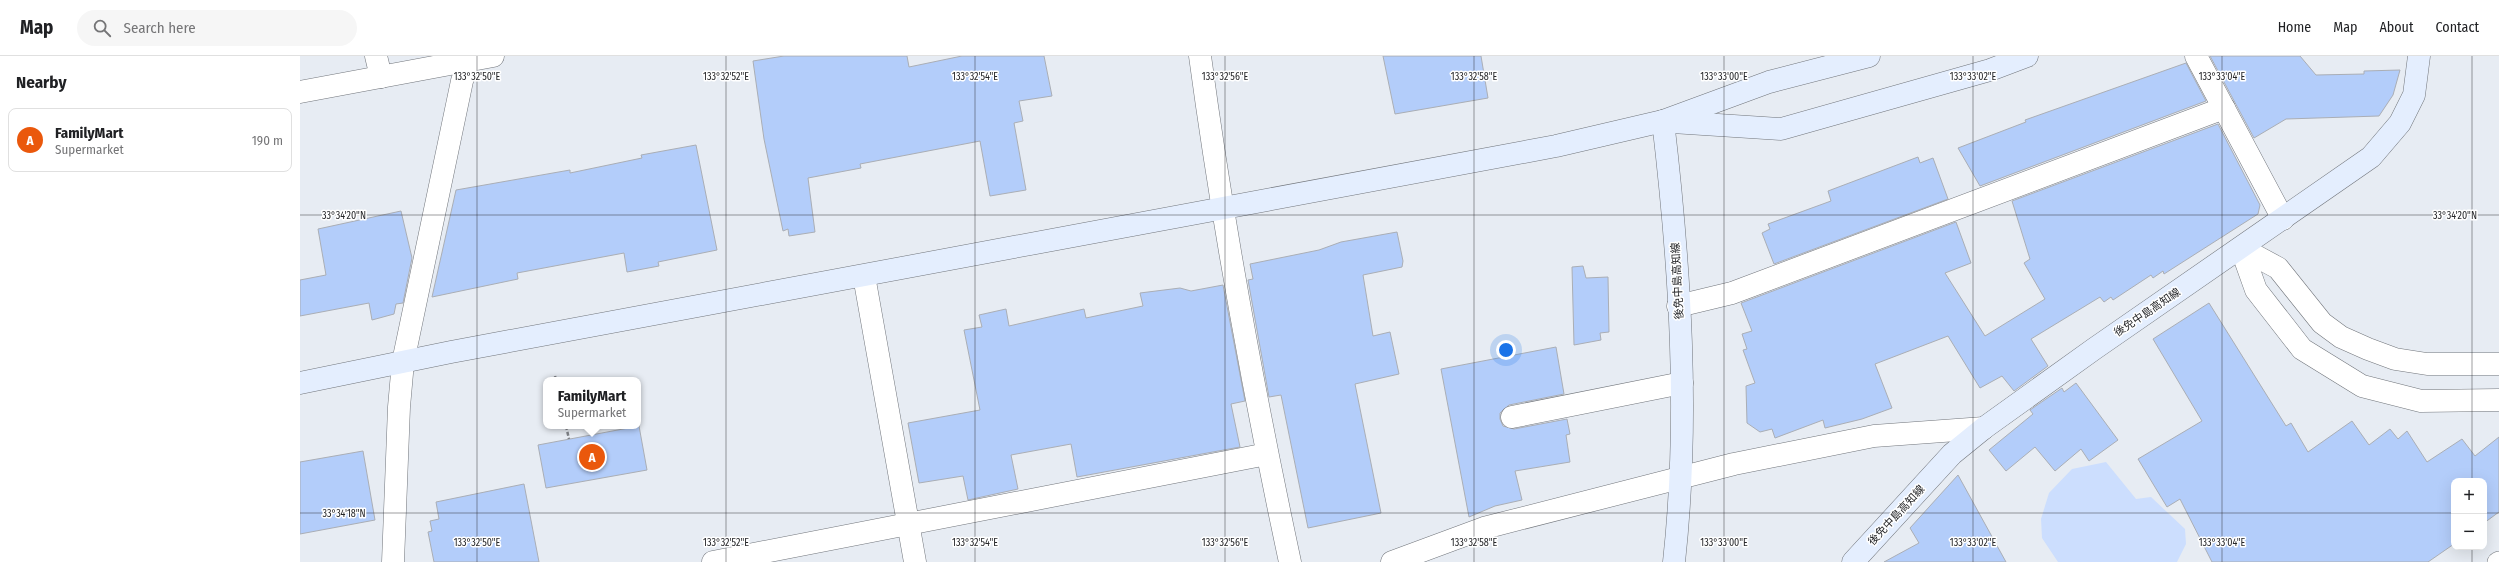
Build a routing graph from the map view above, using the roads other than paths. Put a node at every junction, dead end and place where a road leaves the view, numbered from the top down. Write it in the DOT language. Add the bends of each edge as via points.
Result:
graph roads {
  1 [pos="376,56"];
  2 [pos="493,56"];
  3 [pos="1200,56"];
  4 [pos="1869,56"];
  5 [pos="2027,56"];
  6 [pos="2196,56"];
  7 [pos="2419,56"];
  8 [pos="469,58"];
  9 [pos="381,77"];
  10 [pos="300,92"];
  11 [pos="2224,108"];
  12 [pos="1663,121"];
  13 [pos="1222,209"];
  14 [pos="2283,219"];
  15 [pos="2241,248"];
  16 [pos="864,276"];
  17 [pos="1678,306"];
  18 [pos="403,362"];
  19 [pos="2499,364"];
  20 [pos="300,383"];
  21 [pos="1682,383"];
  22 [pos="2499,400"];
  23 [pos="1512,417"];
  24 [pos="1984,428"];
  25 [pos="1267,454"];
  26 [pos="1680,479"];
  27 [pos="907,523"];
  28 [pos="393,562"];
  29 [pos="713,562"];
  30 [pos="915,562"];
  31 [pos="1290,562"];
  32 [pos="1392,562"];
  33 [pos="1674,562"];
  34 [pos="1853,562"];
  1 -- 9 [label="street"];
  2 -- 8 [label="street"];
  3 -- 13 [label="street"];
  4 -- 12 [label="main road" via="1769,82"];
  5 -- 12 [label="main road" via="1990,70 1781,129"];
  6 -- 11 [label="street"];
  7 -- 14 [label="main road, 後免中島高知線" via="2414,95 2400,123 2371,157"];
  8 -- 9 [label="street"];
  8 -- 18 [label="street"];
  9 -- 10 [label="street"];
  11 -- 14 [label="street"];
  11 -- 17 [label="street" via="1732,293"];
  12 -- 13 [label="main road" via="1556,146"];
  12 -- 17 [label="main road, 後免中島高知線" via="1674,212"];
  13 -- 16 [label="main road"];
  13 -- 25 [label="street"];
  14 -- 15 [label="main road, 後免中島高知線"];
  15 -- 19 [label="street" via="2278,268 2322,323 2341,337 2395,359 2427,364"];
  15 -- 22 [label="street" via="2256,290 2302,348 2362,386 2421,401"];
  15 -- 24 [label="main road, 後免中島高知線" via="2094,348"];
  16 -- 18 [label="main road"];
  16 -- 27 [label="street"];
  17 -- 21 [label="main road, 後免中島高知線"];
  18 -- 20 [label="main road"];
  18 -- 28 [label="street"];
  21 -- 23 [label="street"];
  21 -- 26 [label="main road, 後免中島高知線"];
  24 -- 26 [label="street" via="1874,436 1734,464"];
  24 -- 34 [label="main road, 後免中島高知線" via="1952,454"];
  25 -- 27 [label="street"];
  25 -- 31 [label="street"];
  26 -- 32 [label="street" via="1484,528"];
  26 -- 33 [label="main road, 後免中島高知線"];
  27 -- 29 [label="street"];
  27 -- 30 [label="street"];
}
